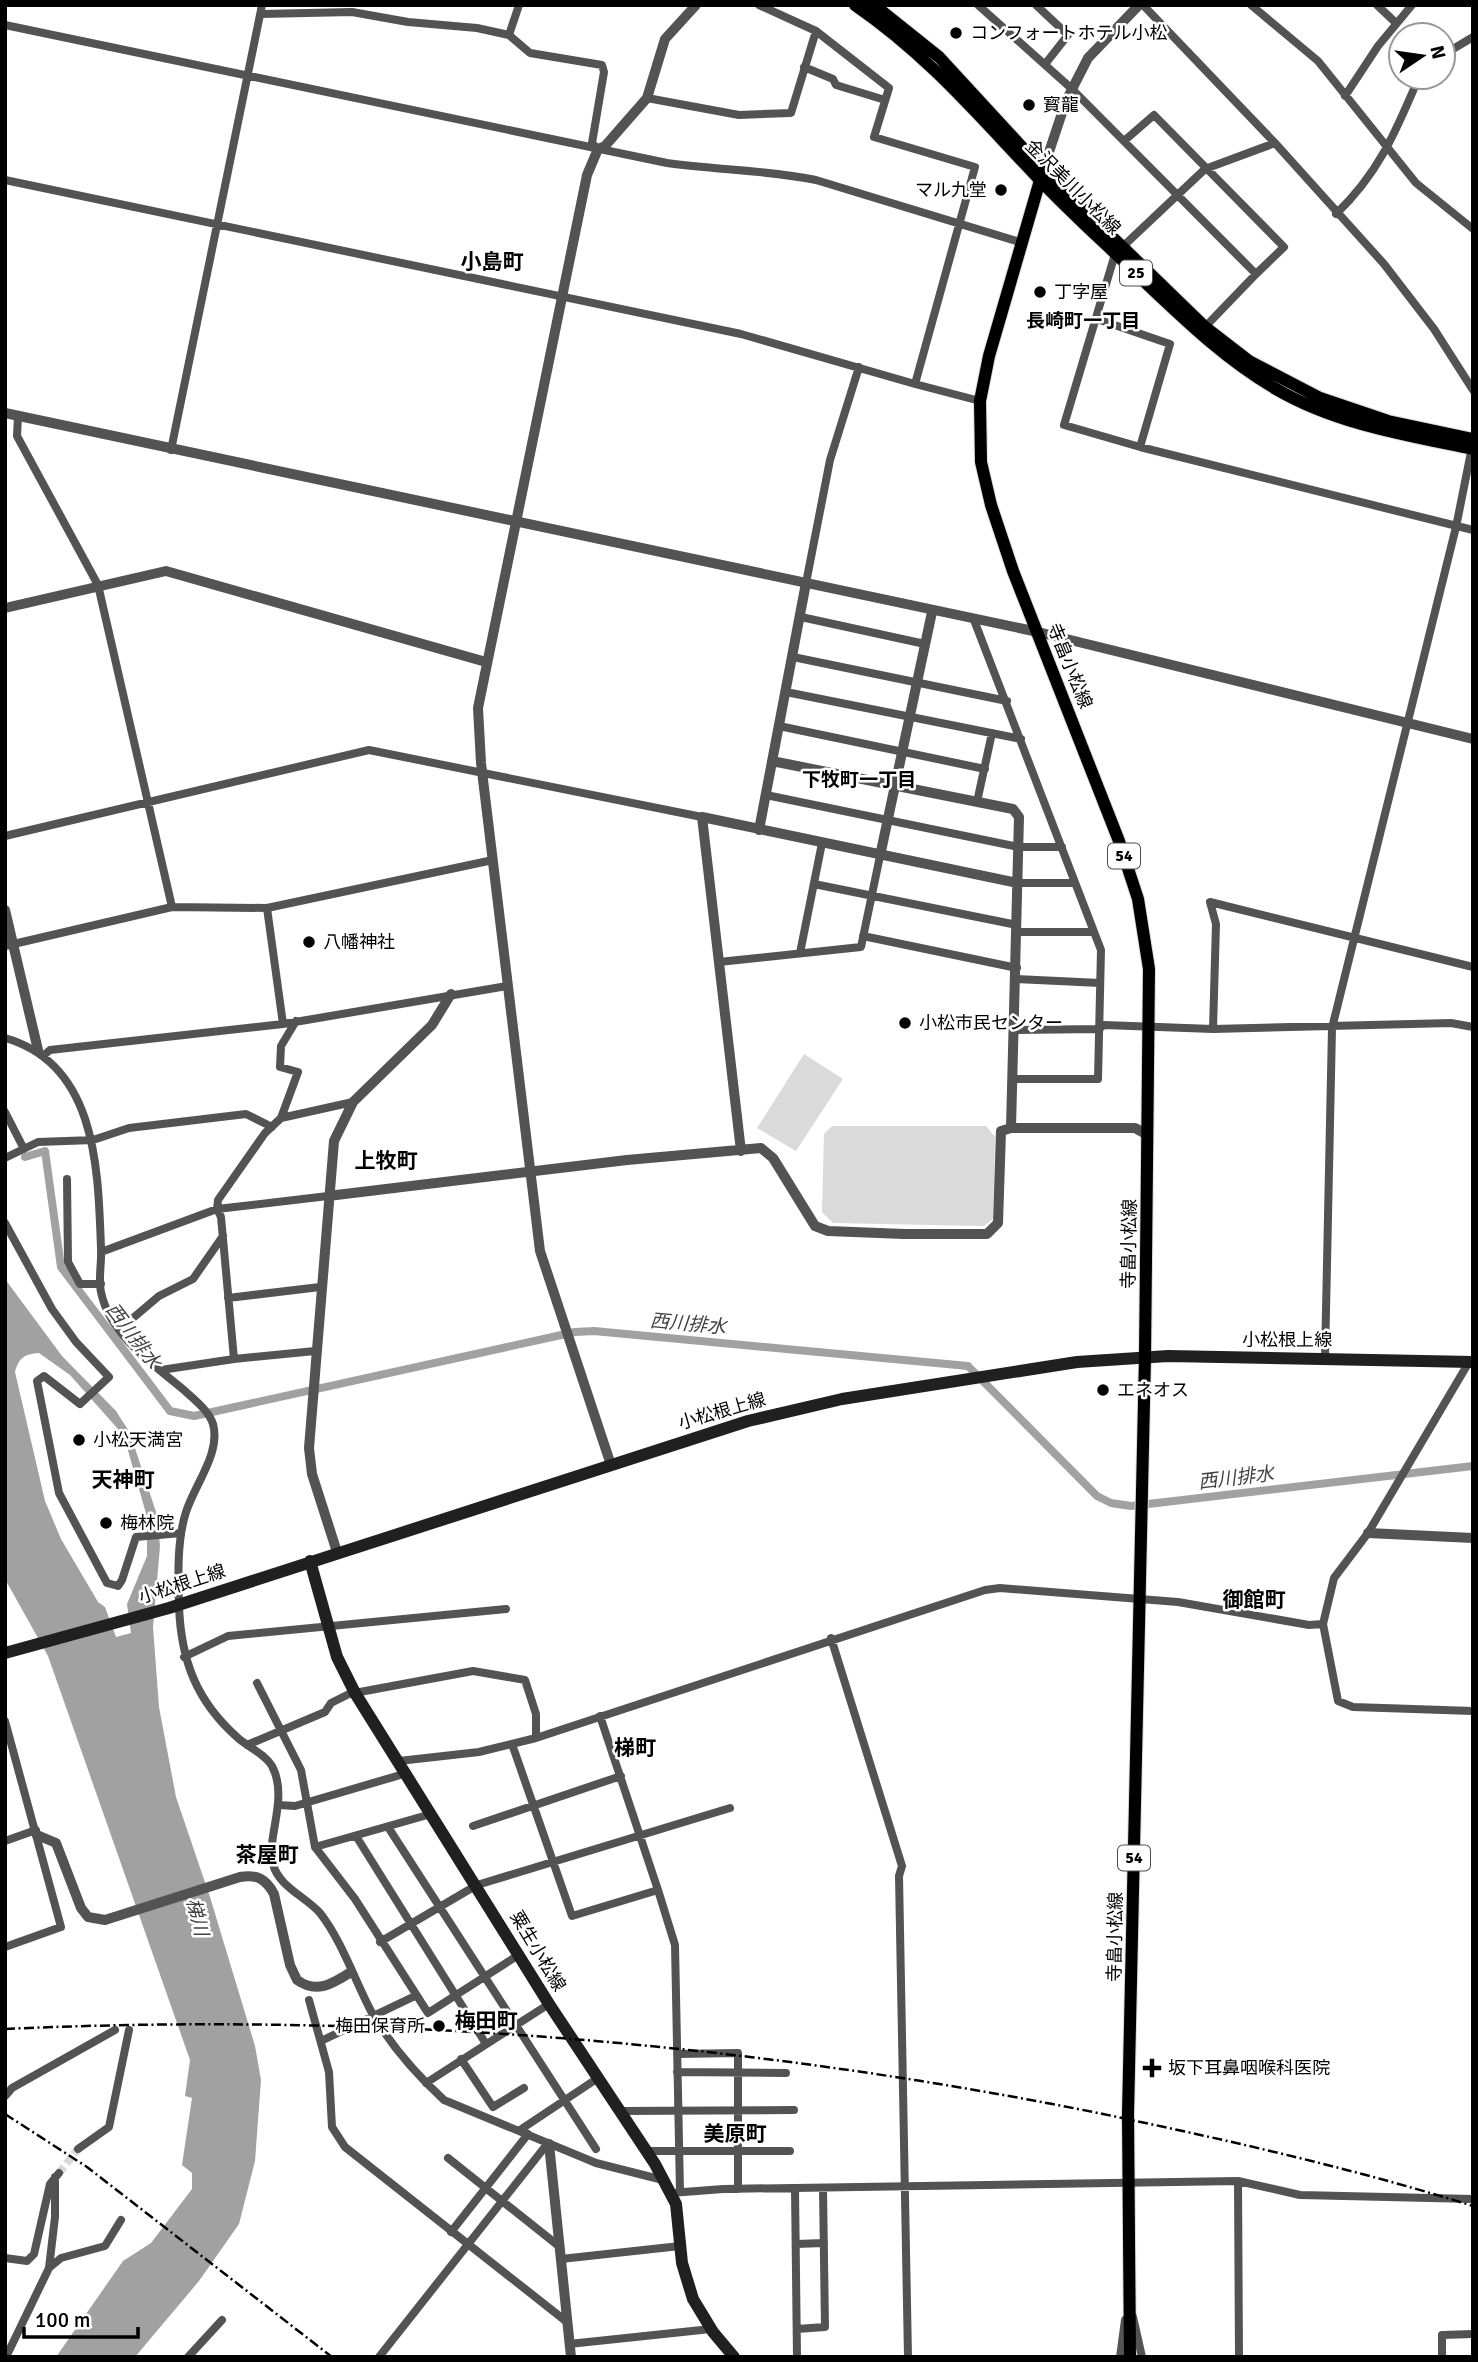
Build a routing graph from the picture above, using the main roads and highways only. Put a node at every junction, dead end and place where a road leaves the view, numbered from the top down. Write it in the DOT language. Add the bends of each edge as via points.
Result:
graph roads {
  1 [pos="855,5"];
  2 [pos="874,5"];
  3 [pos="1042,176"];
  4 [pos="1119,249"];
  5 [pos="1473,445"];
  6 [pos="1145,1357"];
  7 [pos="1472,1360"];
  8 [pos="310,1562"];
  9 [pos="7,1653"];
  10 [pos="1126,2355"];
  11 [pos="734,2357"];
  1 -- 3 [label="main road, 金沢美川小松線 / 25" via="934,66"];
  2 -- 3 [label="main road, 25" via="939,57"];
  3 -- 4 [label="main road, 25"];
  3 -- 6 [label="main road, 寺畠小松線 / 54" via="989,356 980,401 981,462 991,505 1138,899 1149,969 1150,1026"];
  4 -- 5 [label="main road, 25" via="1249,361 1320,398"];
  4 -- 5 [label="main road, 金沢美川小松線 / 25" via="1199,333 1240,367 1278,390 1318,410 1391,432"];
  6 -- 7 [label="main road, 小松根上線"];
  6 -- 8 [label="main road, 小松根上線" via="1077,1362 779,1413"];
  6 -- 10 [label="main road, 寺畠小松線 / 54"];
  8 -- 9 [label="main road, 小松根上線" via="174,1607"];
  8 -- 11 [label="main road, 粟生小松線" via="337,1657 355,1693 549,2004 663,2180 676,2193 680,2246 694,2299"];
}
